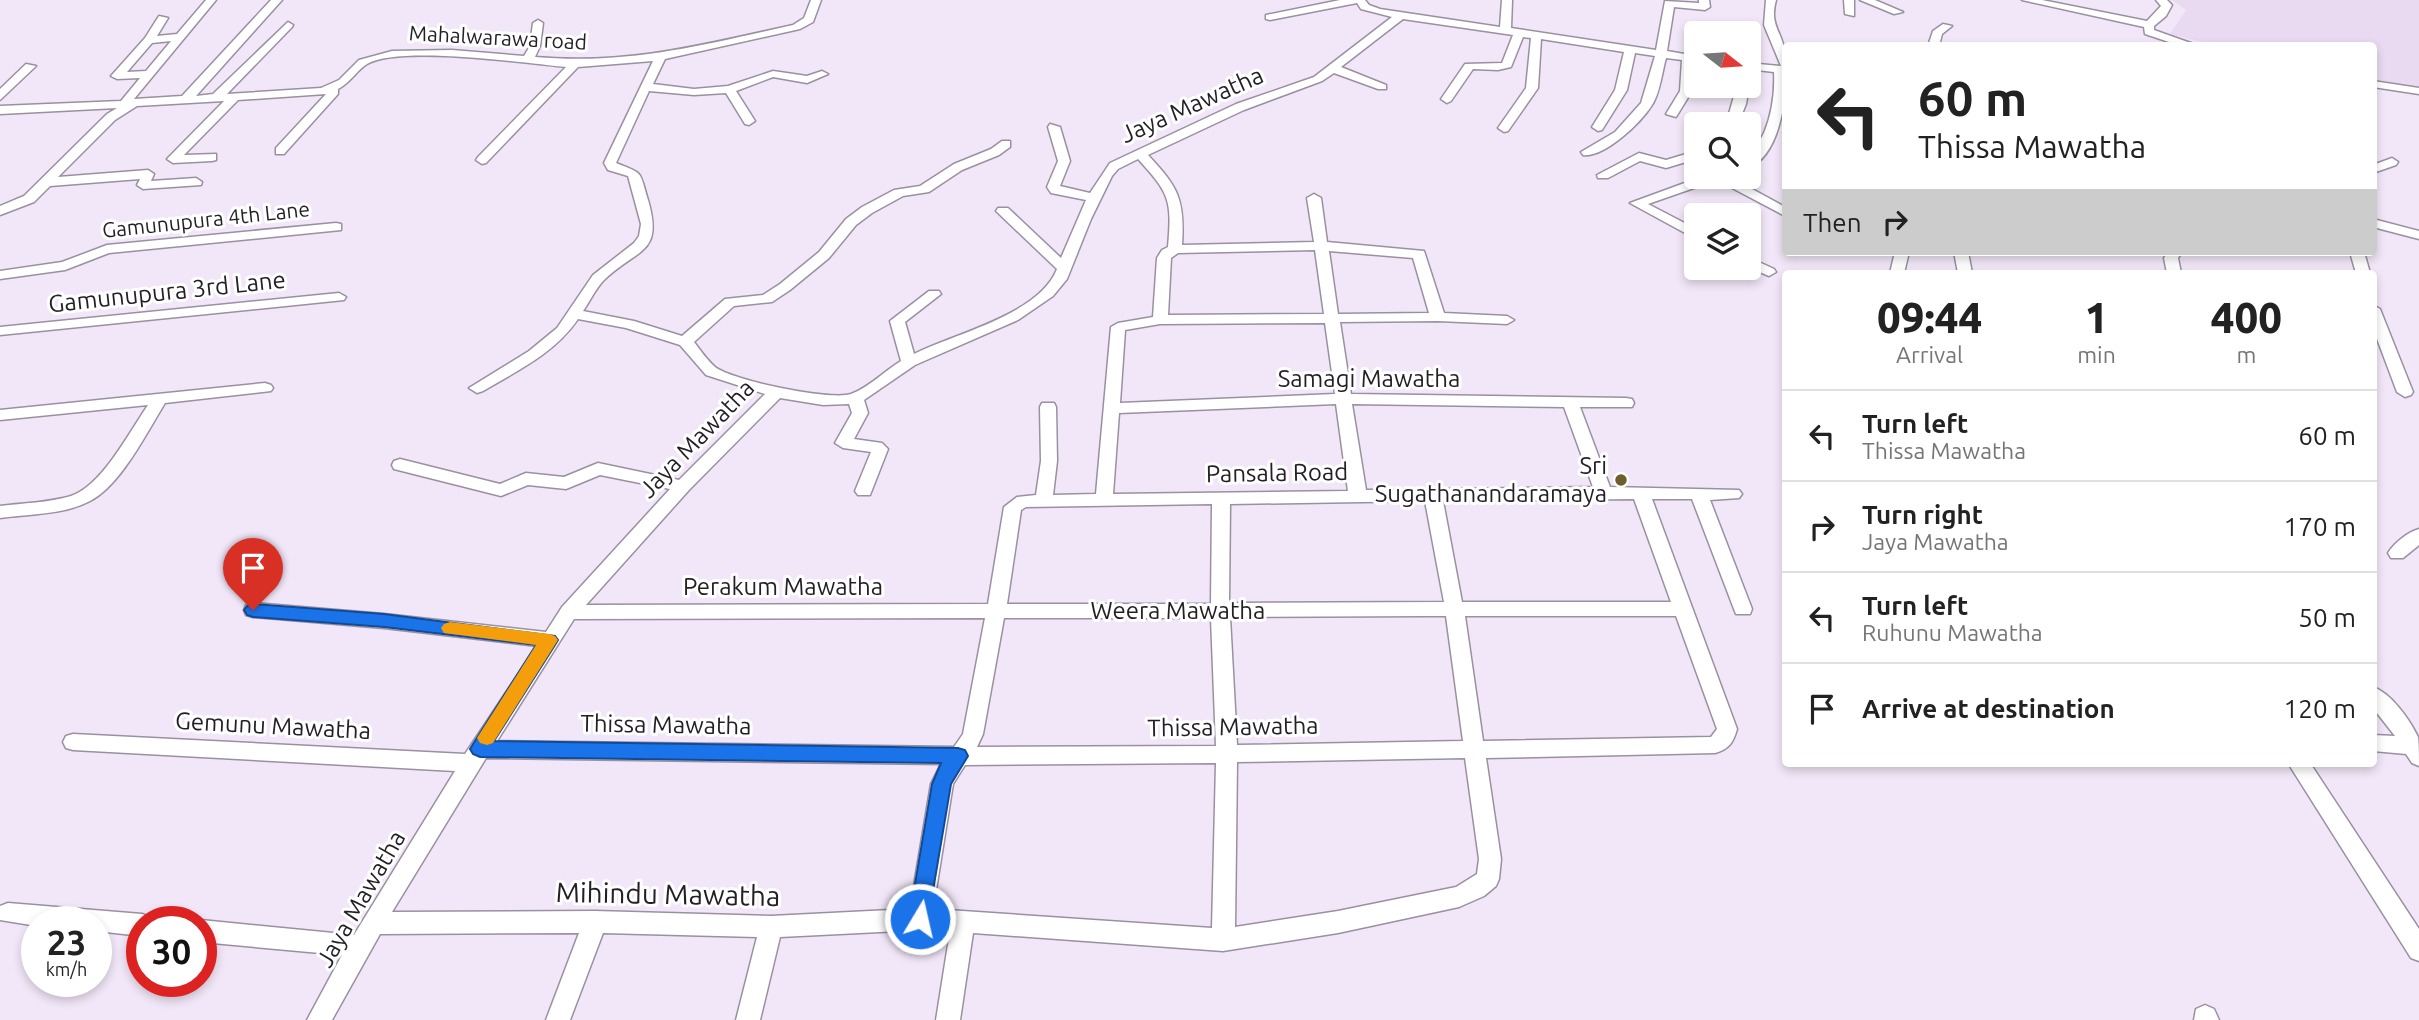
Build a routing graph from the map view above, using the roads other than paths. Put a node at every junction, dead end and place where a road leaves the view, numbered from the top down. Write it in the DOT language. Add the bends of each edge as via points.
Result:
graph roads {
  1 [pos="211,0"];
  2 [pos="277,0"];
  3 [pos="816,0"];
  4 [pos="1358,0"];
  5 [pos="1507,0"];
  6 [pos="1704,0"];
  7 [pos="1771,0"];
  8 [pos="1849,0"];
  9 [pos="1865,0"];
  10 [pos="2027,0"];
  11 [pos="2161,0"];
  12 [pos="1898,12"];
  13 [pos="1850,14"];
  14 [pos="1401,15"];
  15 [pos="1270,17"];
  16 [pos="163,18"];
  17 [pos="538,23"];
  18 [pos="288,25"];
  19 [pos="2149,25"];
  20 [pos="1947,26"];
  21 [pos="1505,32"];
  22 [pos="1519,34"];
  23 [pos="180,37"];
  24 [pos="1536,37"];
  25 [pos="149,40"];
  26 [pos="1934,42"];
  27 [pos="2179,42"];
  28 [pos="1630,51"];
  29 [pos="1661,55"];
  30 [pos="661,57"];
  31 [pos="1684,58"];
  32 [pos="528,59"];
  33 [pos="575,64"];
  34 [pos="1782,65"];
  35 [pos="30,66"];
  36 [pos="1761,67"];
  37 [pos="1782,68"];
  38 [pos="1335,69"];
  39 [pos="150,74"];
  40 [pos="822,74"];
  41 [pos="1782,75"];
  42 [pos="2377,85"];
  43 [pos="646,87"];
  44 [pos="1382,87"];
  45 [pos="332,88"];
  46 [pos="729,89"];
  47 [pos="2419,91"];
  48 [pos="1684,94"];
  49 [pos="0,96"];
  50 [pos="216,97"];
  51 [pos="233,97"];
  52 [pos="187,98"];
  53 [pos="1447,99"];
  54 [pos="128,103"];
  55 [pos="0,110"];
  56 [pos="1672,114"];
  57 [pos="749,121"];
  58 [pos="1054,127"];
  59 [pos="1598,127"];
  60 [pos="1504,128"];
  61 [pos="1006,144"];
  62 [pos="280,151"];
  63 [pos="1761,151"];
  64 [pos="1587,152"];
  65 [pos="1139,153"];
  66 [pos="212,157"];
  67 [pos="1684,159"];
  68 [pos="481,160"];
  69 [pos="2392,162"];
  70 [pos="2377,168"];
  71 [pos="1603,175"];
  72 [pos="48,182"];
  73 [pos="195,182"];
  74 [pos="1684,187"];
  75 [pos="1743,189"];
  76 [pos="1095,198"];
  77 [pos="1314,198"];
  78 [pos="1782,210"];
  79 [pos="0,211"];
  80 [pos="1003,211"];
  81 [pos="2377,224"];
  82 [pos="336,228"];
  83 [pos="1684,229"];
  84 [pos="2419,235"];
  85 [pos="1321,246"];
  86 [pos="1175,249"];
  87 [pos="1761,268"];
  88 [pos="1064,269"];
  89 [pos="1769,272"];
  90 [pos="0,275"];
  91 [pos="934,294"];
  92 [pos="340,297"];
  93 [pos="574,314"];
  94 [pos="1438,317"];
  95 [pos="2377,319"];
  96 [pos="1160,320"];
  97 [pos="1330,320"];
  98 [pos="1507,320"];
  99 [pos="0,331"];
  100 [pos="685,342"];
  101 [pos="909,362"];
  102 [pos="265,388"];
  103 [pos="477,388"];
  104 [pos="776,392"];
  105 [pos="2405,392"];
  106 [pos="855,398"];
  107 [pos="160,399"];
  108 [pos="1344,399"];
  109 [pos="1570,403"];
  110 [pos="1626,403"];
  111 [pos="1048,407"];
  112 [pos="1112,408"];
  113 [pos="0,415"];
  114 [pos="400,465"];
  115 [pos="684,486"];
  116 [pos="864,491"];
  117 [pos="1604,493"];
  118 [pos="1641,494"];
  119 [pos="1699,495"];
  120 [pos="1733,495"];
  121 [pos="1358,496"];
  122 [pos="1433,496"];
  123 [pos="1221,499"];
  124 [pos="1044,500"];
  125 [pos="1104,500"];
  126 [pos="0,512"];
  127 [pos="2419,534"];
  128 [pos="2397,553"];
  129 [pos="1454,607"];
  130 [pos="1682,609"];
  131 [pos="1743,609"];
  132 [pos="253,610"];
  133 [pos="996,611"];
  134 [pos="569,612"];
  135 [pos="1220,612"];
  136 [pos="549,640"];
  137 [pos="2377,699"];
  138 [pos="73,742"];
  139 [pos="2377,744"];
  140 [pos="1474,749"];
  141 [pos="2415,751"];
  142 [pos="1227,754"];
  143 [pos="475,756"];
  144 [pos="958,756"];
  145 [pos="2302,767"];
  146 [pos="8,913"];
  147 [pos="920,919"];
  148 [pos="963,921"];
  149 [pos="595,922"];
  150 [pos="373,923"];
  151 [pos="126,924"];
  152 [pos="771,927"];
  153 [pos="217,933"];
  154 [pos="1223,940"];
  155 [pos="359,946"];
  156 [pos="2419,950"];
  157 [pos="318,1020"];
  158 [pos="558,1020"];
  159 [pos="748,1020"];
  160 [pos="948,1020"];
  1 -- 23 [label="street"];
  2 -- 52 [label="street"];
  3 -- 30 [label="street, Mahalwarawa road" via="809,20 796,27"];
  4 -- 14 [label="street" via="1370,10"];
  4 -- 15 [label="street"];
  5 -- 21 [label="street"];
  6 -- 29 [label="street" via="1705,7 1669,3"];
  7 -- 34 [label="street" via="1768,24"];
  8 -- 13 [label="street"];
  9 -- 12 [label="street"];
  10 -- 19 [label="street"];
  11 -- 19 [label="street" via="2166,5 2162,15"];
  14 -- 21 [label="street" via="1428,15"];
  14 -- 38 [label="street, Jaya Mawatha"];
  16 -- 25 [label="street"];
  17 -- 32 [label="street" via="536,46"];
  18 -- 50 [label="street"];
  19 -- 27 [label="street" via="2149,32"];
  20 -- 26 [label="street"];
  21 -- 22 [label="street"];
  22 -- 24 [label="street"];
  22 -- 53 [label="street" via="1507,65 1469,66"];
  23 -- 25 [label="street"];
  23 -- 39 [label="street"];
  24 -- 28 [label="street"];
  24 -- 60 [label="street" via="1532,88"];
  25 -- 39 [label="street" via="117,76"];
  28 -- 29 [label="street"];
  28 -- 59 [label="street" via="1621,90"];
  29 -- 31 [label="street"];
  29 -- 64 [label="street" via="1647,104 1619,135"];
  30 -- 33 [label="street, Mahalwarawa road"];
  30 -- 43 [label="street"];
  32 -- 33 [label="street, Mahalwarawa road"];
  32 -- 45 [label="street, Mahalwarawa road" via="452,53 382,55 363,62"];
  33 -- 68 [label="street"];
  35 -- 49 [label="street"];
  36 -- 37 [label="street"];
  38 -- 44 [label="street"];
  38 -- 65 [label="street, Jaya Mawatha"];
  39 -- 54 [label="street"];
  40 -- 46 [label="street" via="802,81 774,73"];
  41 -- 63 [label="street" via="1778,103"];
  42 -- 47 [label="street"];
  43 -- 46 [label="street" via="694,92"];
  43 -- 93 [label="street" via="610,163 634,175 648,224 646,236 598,278"];
  45 -- 51 [label="street"];
  45 -- 62 [label="street, Mahalwarawa road" via="334,92"];
  46 -- 57 [label="street"];
  48 -- 56 [label="street"];
  50 -- 51 [label="street"];
  50 -- 52 [label="street"];
  51 -- 66 [label="street" via="173,159"];
  52 -- 54 [label="street"];
  54 -- 55 [label="street"];
  54 -- 72 [label="street"];
  58 -- 76 [label="street" via="1064,161 1053,187"];
  61 -- 100 [label="street" via="925,189 899,193 867,210 785,287 767,299 730,302"];
  65 -- 76 [label="street, Jaya Mawatha" via="1110,170"];
  65 -- 86 [label="street" via="1174,191"];
  67 -- 71 [label="street" via="1666,164 1639,157"];
  69 -- 70 [label="street"];
  72 -- 73 [label="street" via="148,174 143,186"];
  72 -- 79 [label="street" via="29,199"];
  74 -- 83 [label="street" via="1637,203"];
  75 -- 78 [label="street"];
  76 -- 88 [label="street, Jaya Mawatha"];
  77 -- 85 [label="street"];
  80 -- 88 [label="street"];
  81 -- 84 [label="street"];
  82 -- 90 [label="street, Gamunupura 4th Lane" via="107,249 65,266"];
  85 -- 86 [label="street"];
  85 -- 94 [label="street" via="1419,254"];
  85 -- 97 [label="street"];
  86 -- 96 [label="street" via="1164,258"];
  87 -- 89 [label="street"];
  88 -- 101 [label="street, Jaya Mawatha" via="1055,288 1033,305"];
  91 -- 101 [label="street" via="897,321"];
  92 -- 99 [label="street, Gamunupura 3rd Lane"];
  93 -- 100 [label="street" via="629,324"];
  93 -- 103 [label="street" via="562,331 534,354"];
  94 -- 97 [label="street"];
  94 -- 98 [label="street"];
  95 -- 105 [label="street"];
  96 -- 97 [label="street"];
  96 -- 112 [label="street" via="1118,327"];
  97 -- 108 [label="street"];
  100 -- 104 [label="street" via="711,372"];
  101 -- 106 [label="street, Jaya Mawatha"];
  102 -- 107 [label="street"];
  104 -- 106 [label="street, Jaya Mawatha" via="825,400"];
  104 -- 115 [label="street, Jaya Mawatha"];
  106 -- 116 [label="street" via="860,413 843,443 880,449"];
  107 -- 113 [label="street"];
  107 -- 126 [label="street" via="107,476 89,494"];
  108 -- 109 [label="street, Samagi Mawatha"];
  108 -- 112 [label="street, Samagi Mawatha"];
  108 -- 121 [label="street"];
  109 -- 110 [label="street, Samagi Mawatha"];
  109 -- 117 [label="street"];
  111 -- 124 [label="street"];
  112 -- 125 [label="street"];
  114 -- 115 [label="street" via="500,490 526,479 566,483 598,469"];
  115 -- 134 [label="street, Jaya Mawatha"];
  117 -- 118 [label="street, Pansala Road"];
  117 -- 122 [label="street, Pansala Road"];
  118 -- 119 [label="street, Pansala Road"];
  118 -- 130 [label="street, Thissa Mawatha"];
  119 -- 120 [label="street, Pansala Road"];
  119 -- 131 [label="street"];
  121 -- 122 [label="street, Pansala Road"];
  121 -- 123 [label="street, Pansala Road"];
  122 -- 129 [label="street, Mihindu Mawatha"];
  123 -- 125 [label="street, Pansala Road"];
  123 -- 135 [label="street"];
  124 -- 125 [label="street, Pansala Road"];
  124 -- 133 [label="street, Pansala Road" via="1023,500 1013,507"];
  127 -- 128 [label="street"];
  129 -- 130 [label="street, Weera Mawatha"];
  129 -- 135 [label="street, Weera Mawatha"];
  129 -- 140 [label="street, Mihindu Mawatha"];
  130 -- 140 [label="street, Thissa Mawatha" via="1727,729 1724,739 1715,745"];
  132 -- 136 [label="street"];
  133 -- 134 [label="street, Perakum Mawatha"];
  133 -- 135 [label="street, Weera Mawatha"];
  133 -- 144 [label="street" via="973,734"];
  134 -- 136 [label="street, Jaya Mawatha"];
  135 -- 142 [label="street"];
  136 -- 143 [label="street, Jaya Mawatha"];
  137 -- 141 [label="street"];
  138 -- 143 [label="street, Gemunu Mawatha"];
  139 -- 141 [label="street"];
  140 -- 142 [label="street, Thissa Mawatha"];
  140 -- 154 [label="street, Mihindu Mawatha" via="1490,859 1488,878 1476,889 1459,897 1338,922"];
  142 -- 144 [label="street, Thissa Mawatha"];
  142 -- 154 [label="street"];
  143 -- 144 [label="street, Thissa Mawatha"];
  143 -- 150 [label="street, Jaya Mawatha"];
  144 -- 147 [label="street" via="942,784"];
  145 -- 156 [label="street"];
  146 -- 151 [label="street"];
  147 -- 148 [label="street, Mihindu Mawatha"];
  147 -- 152 [label="street, Mihindu Mawatha"];
  148 -- 154 [label="street, Mihindu Mawatha"];
  148 -- 160 [label="street"];
  149 -- 150 [label="street, Mihindu Mawatha"];
  149 -- 152 [label="street, Mihindu Mawatha"];
  149 -- 158 [label="street"];
  150 -- 155 [label="street, Jaya Mawatha"];
  152 -- 159 [label="street"];
  153 -- 155 [label="street"];
  155 -- 157 [label="street, Jaya Mawatha"];
}
